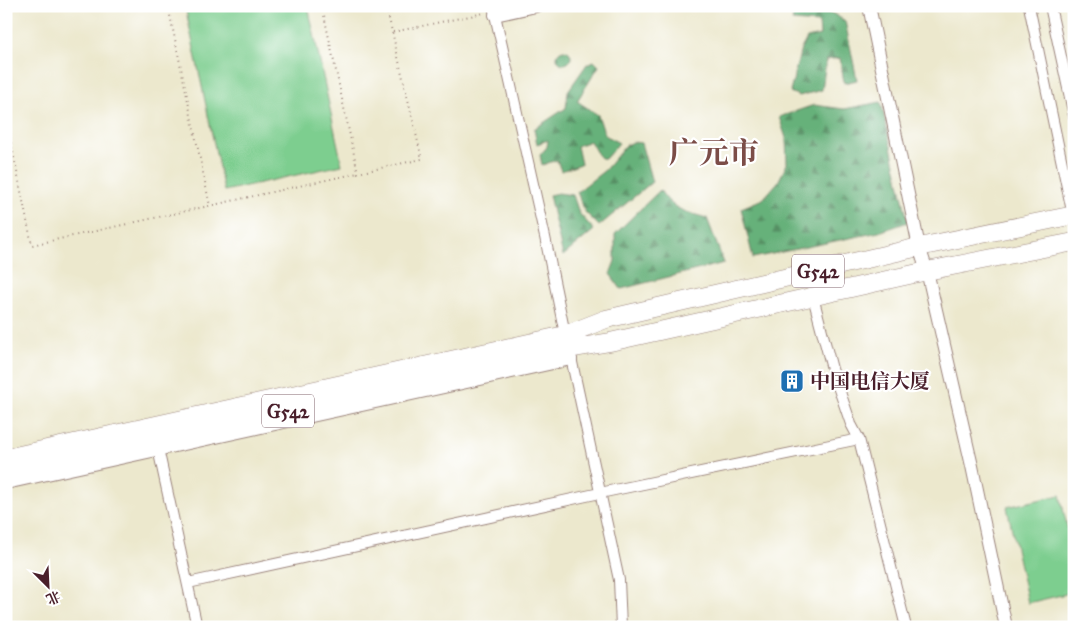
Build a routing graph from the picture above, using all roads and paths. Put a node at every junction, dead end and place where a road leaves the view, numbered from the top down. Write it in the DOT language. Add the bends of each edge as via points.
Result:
graph roads {
  1 [pos="168,6"];
  2 [pos="322,6"];
  3 [pos="386,6"];
  4 [pos="536,6"];
  5 [pos="869,6"];
  6 [pos="1029,6"];
  7 [pos="1050,6"];
  8 [pos="494,11"];
  9 [pos="393,33"];
  10 [pos="1074,116"];
  11 [pos="6,118"];
  12 [pos="358,173"];
  13 [pos="210,206"];
  14 [pos="1073,215"];
  15 [pos="1074,242"];
  16 [pos="919,247"];
  17 [pos="927,271"];
  18 [pos="813,297"];
  19 [pos="568,348"];
  20 [pos="156,438"];
  21 [pos="859,439"];
  22 [pos="6,458"];
  23 [pos="6,473"];
  24 [pos="6,483"];
  25 [pos="600,493"];
  26 [pos="188,583"];
  27 [pos="197,627"];
  28 [pos="621,627"];
  29 [pos="906,627"];
  30 [pos="1006,627"];
  1 -- 13 [label="path"];
  2 -- 12 [label="path"];
  3 -- 9 [label="path"];
  4 -- 8 [label="street"];
  5 -- 16 [label="street"];
  6 -- 14 [label="street"];
  7 -- 10 [label="street"];
  8 -- 9 [label="path"];
  8 -- 19 [label="street"];
  9 -- 12 [label="path" via="422,159"];
  11 -- 13 [label="path" via="32,245"];
  12 -- 13 [label="path"];
  14 -- 16 [label="highway, G542"];
  15 -- 17 [label="highway, G542"];
  16 -- 17 [label="street"];
  16 -- 19 [label="highway, G542" via="606,319"];
  17 -- 18 [label="highway, G542"];
  17 -- 30 [label="street"];
  18 -- 19 [label="highway, G542" via="610,342"];
  18 -- 21 [label="street" via="835,378"];
  19 -- 20 [label="highway, G542"];
  19 -- 25 [label="street"];
  20 -- 22 [label="highway, G542"];
  20 -- 23 [label="highway, G542"];
  20 -- 24 [label="street"];
  20 -- 26 [label="street"];
  21 -- 25 [label="street"];
  21 -- 29 [label="street"];
  25 -- 26 [label="street"];
  25 -- 28 [label="street" via="619,580"];
  26 -- 27 [label="street"];
}
